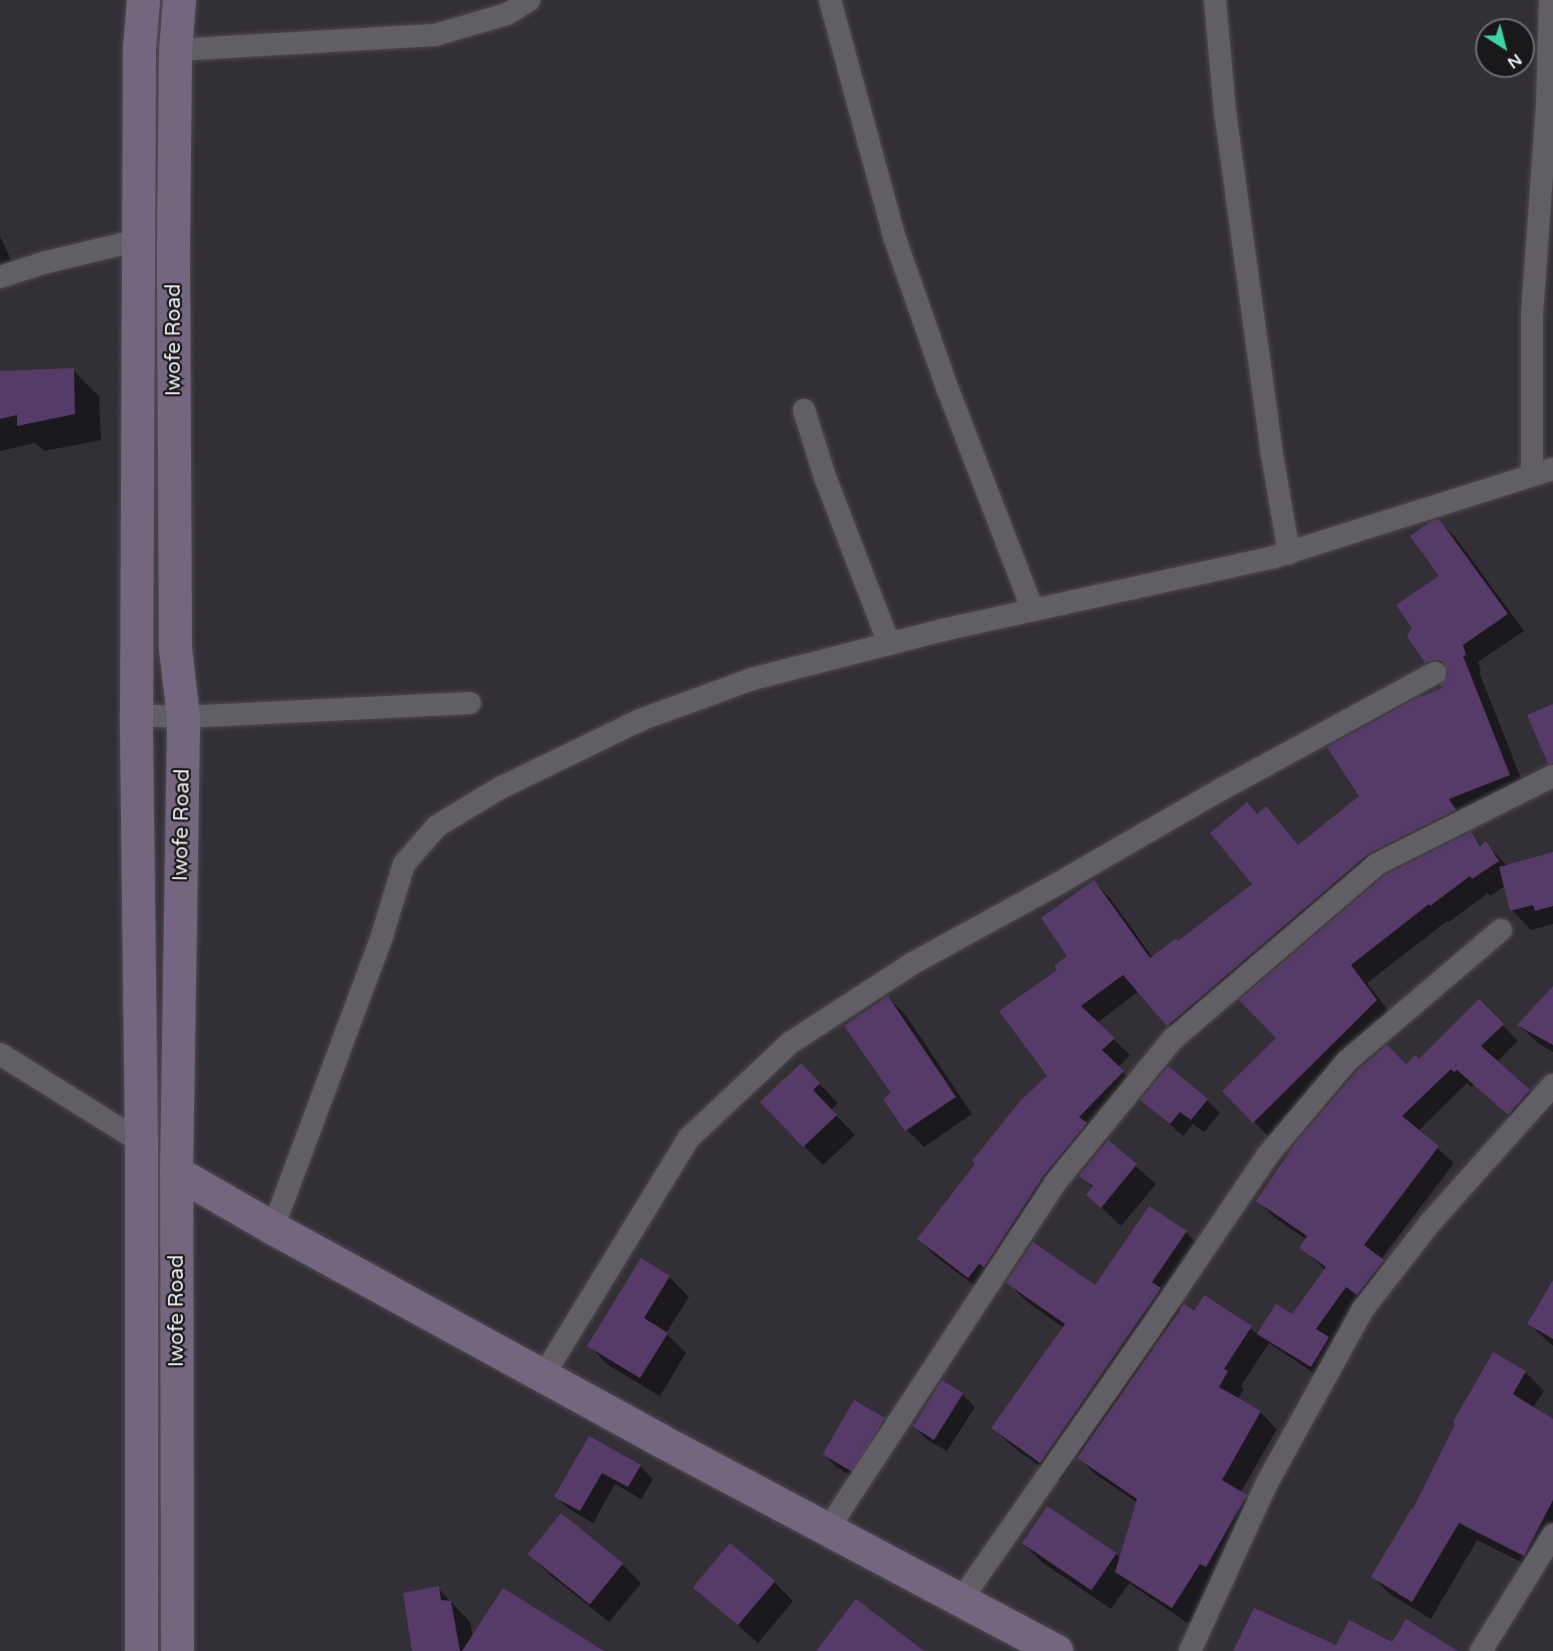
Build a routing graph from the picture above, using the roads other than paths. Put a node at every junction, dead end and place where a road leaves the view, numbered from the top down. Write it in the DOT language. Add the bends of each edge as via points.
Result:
graph roads {
  1 [pos="143,0"];
  2 [pos="179,0"];
  3 [pos="530,0"];
  4 [pos="830,0"];
  5 [pos="1215,0"];
  6 [pos="1550,0"];
  7 [pos="175,50"];
  8 [pos="139,240"];
  9 [pos="0,277"];
  10 [pos="804,410"];
  11 [pos="1543,472"];
  12 [pos="1288,553"];
  13 [pos="1033,610"];
  14 [pos="889,644"];
  15 [pos="1436,673"];
  16 [pos="470,703"];
  17 [pos="136,715"];
  18 [pos="183,717"];
  19 [pos="1553,776"];
  20 [pos="1501,930"];
  21 [pos="0,1054"];
  22 [pos="1553,1085"];
  23 [pos="141,1142"];
  24 [pos="176,1172"];
  25 [pos="273,1228"];
  26 [pos="543,1376"];
  27 [pos="828,1529"];
  28 [pos="1553,1535"];
  29 [pos="961,1600"];
  30 [pos="141,1651"];
  31 [pos="177,1651"];
  32 [pos="1056,1651"];
  33 [pos="1191,1651"];
  34 [pos="1481,1651"];
  1 -- 8 [label="street, Iwofe Road" via="139,48"];
  2 -- 7 [label="street, Iwofe Road"];
  3 -- 7 [label="street" via="507,14 435,35"];
  4 -- 13 [label="street" via="894,236 948,390"];
  5 -- 12 [label="street" via="1225,111"];
  6 -- 11 [label="street" via="1547,106 1532,315"];
  7 -- 18 [label="street, Iwofe Road" via="174,636"];
  8 -- 9 [label="street"];
  8 -- 17 [label="street, Iwofe Road"];
  10 -- 14 [label="street" via="825,477"];
  11 -- 12 [label="street"];
  12 -- 13 [label="street"];
  13 -- 14 [label="street"];
  14 -- 25 [label="street" via="752,680 640,720 500,788 437,826 404,864 382,936"];
  15 -- 26 [label="street" via="913,963 790,1043 689,1138"];
  16 -- 18 [label="street"];
  17 -- 18 [label="street"];
  17 -- 23 [label="street, Iwofe Road"];
  18 -- 24 [label="street, Iwofe Road"];
  19 -- 27 [label="street" via="1377,864 1173,1039 1055,1183"];
  20 -- 29 [label="street" via="1347,1061 1267,1156"];
  21 -- 23 [label="street"];
  22 -- 33 [label="street" via="1430,1223 1363,1309 1267,1483"];
  23 -- 30 [label="street, Iwofe Road"];
  24 -- 25 [label="street"];
  24 -- 31 [label="street, Iwofe Road"];
  25 -- 26 [label="street"];
  26 -- 27 [label="street"];
  27 -- 29 [label="street"];
  28 -- 34 [label="street"];
  29 -- 32 [label="street"];
}
